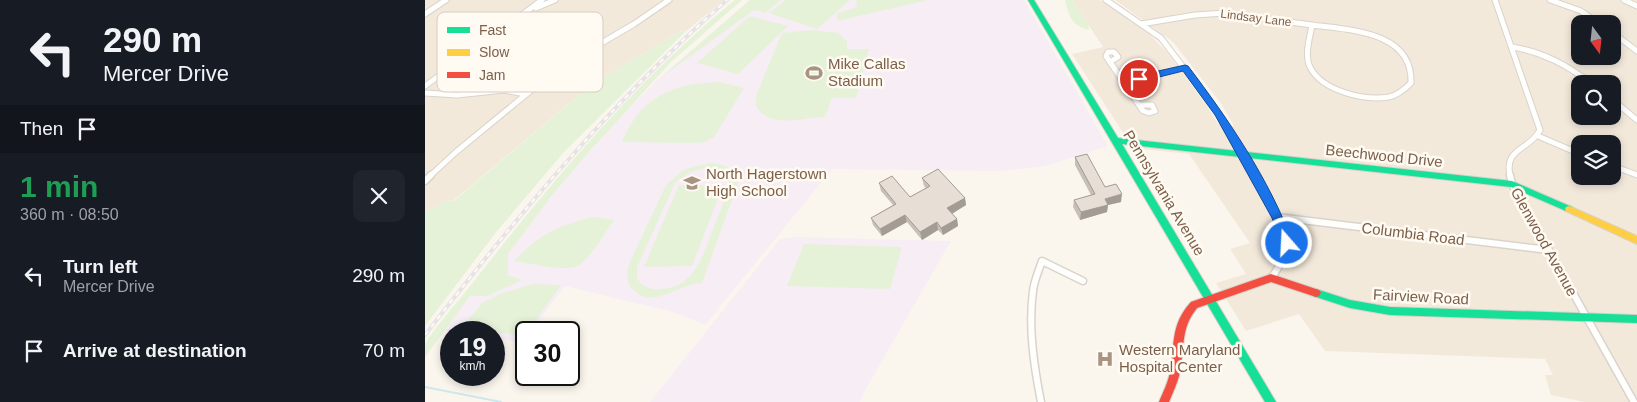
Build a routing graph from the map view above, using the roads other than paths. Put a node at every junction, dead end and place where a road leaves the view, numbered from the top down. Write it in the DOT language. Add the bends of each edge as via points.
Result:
graph roads {
  1 [pos="446,0"];
  2 [pos="543,0"];
  3 [pos="555,0"];
  4 [pos="668,0"];
  5 [pos="1031,0"];
  6 [pos="1106,0"];
  7 [pos="1495,0"];
  8 [pos="1550,0"];
  9 [pos="1624,0"];
  10 [pos="1637,6"];
  11 [pos="532,10"];
  12 [pos="529,12"];
  13 [pos="425,14"];
  14 [pos="1584,15"];
  15 [pos="1141,24"];
  16 [pos="1312,25"];
  17 [pos="1621,39"];
  18 [pos="603,41"];
  19 [pos="1512,47"];
  20 [pos="1637,51"];
  21 [pos="1110,62"];
  22 [pos="1185,68"];
  23 [pos="1579,75"];
  24 [pos="437,77"];
  25 [pos="1124,82"];
  26 [pos="425,86"];
  27 [pos="485,92"];
  28 [pos="514,92"];
  29 [pos="528,92"];
  30 [pos="425,93"];
  31 [pos="525,94"];
  32 [pos="1139,105"];
  33 [pos="1621,107"];
  34 [pos="1637,120"];
  35 [pos="1538,136"];
  36 [pos="1117,141"];
  37 [pos="1571,150"];
  38 [pos="1242,154"];
  39 [pos="1621,169"];
  40 [pos="1637,175"];
  41 [pos="425,181"];
  42 [pos="1512,184"];
  43 [pos="1277,217"];
  44 [pos="1637,240"];
  45 [pos="1549,250"];
  46 [pos="1271,278"];
  47 [pos="1083,281"];
  48 [pos="1211,298"];
  49 [pos="1586,317"];
  50 [pos="1637,319"];
  51 [pos="1633,395"];
  52 [pos="1041,402"];
  53 [pos="1164,402"];
  54 [pos="1271,402"];
  55 [pos="1634,402"];
  1 -- 13 [label="street"];
  2 -- 11 [label="street"];
  3 -- 11 [label="street"];
  4 -- 18 [label="street"];
  5 -- 36 [label="street, Pennsylvania Avenue"];
  6 -- 15 [label="street"];
  7 -- 19 [label="street"];
  8 -- 14 [label="street"];
  9 -- 10 [label="street"];
  11 -- 12 [label="street"];
  15 -- 16 [label="street, Lindsay Lane" via="1225,13"];
  15 -- 22 [label="street" via="1165,43"];
  16 -- 16 [label="street, Lindsay Lane" via="1364,33 1389,42 1408,60 1411,83 1401,93 1380,98 1349,93 1327,83 1309,64 1307,56"];
  17 -- 20 [label="street"];
  19 -- 23 [label="street" via="1560,60"];
  19 -- 35 [label="street" via="1539,124"];
  21 -- 25 [label="street"];
  22 -- 25 [label="street"];
  22 -- 38 [label="street" via="1213,104"];
  24 -- 26 [label="street"];
  25 -- 32 [label="street"];
  27 -- 30 [label="street" via="457,95"];
  28 -- 31 [label="street"];
  29 -- 31 [label="street"];
  31 -- 41 [label="street"];
  33 -- 34 [label="street"];
  35 -- 37 [label="street"];
  35 -- 42 [label="street, Glenwood Avenue" via="1511,154"];
  36 -- 38 [label="street, Beechwood Drive"];
  36 -- 48 [label="street, Pennsylvania Avenue"];
  38 -- 42 [label="street, Beechwood Drive"];
  38 -- 43 [label="street"];
  39 -- 40 [label="street"];
  42 -- 44 [label="street, Beechwood Drive"];
  42 -- 45 [label="street, Glenwood Avenue"];
  43 -- 45 [label="street, Columbia Road"];
  43 -- 46 [label="street" via="1284,231 1287,252 1280,269"];
  45 -- 49 [label="street, Glenwood Avenue"];
  46 -- 48 [label="street"];
  46 -- 49 [label="street, Fairview Road" via="1350,304 1390,311"];
  47 -- 52 [label="street" via="1043,262 1033,289 1033,363"];
  48 -- 53 [label="street" via="1183,312 1175,370"];
  48 -- 54 [label="street, Pennsylvania Avenue"];
  49 -- 50 [label="street, Fairview Road"];
  49 -- 51 [label="street, Glenwood Avenue"];
  51 -- 55 [label="street, Glenwood Avenue"];
}
